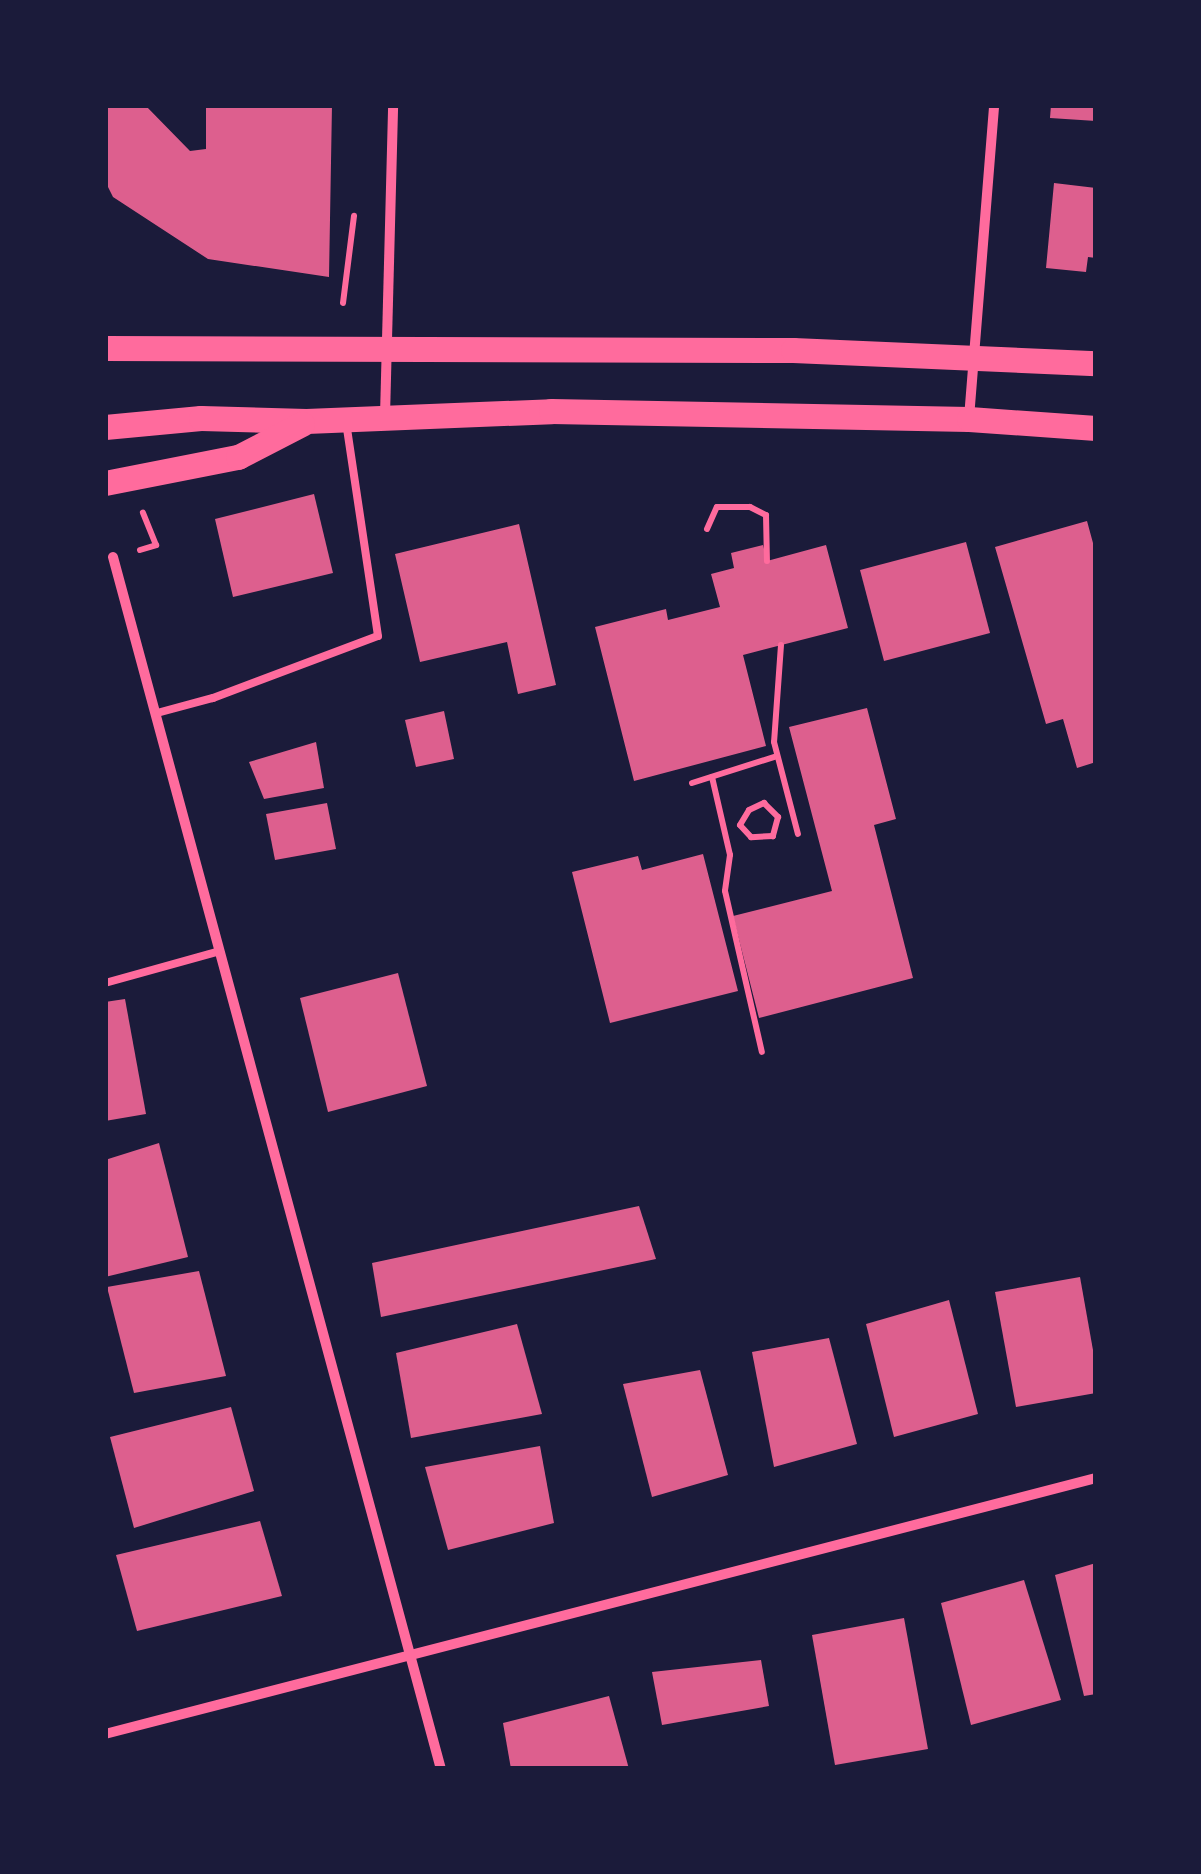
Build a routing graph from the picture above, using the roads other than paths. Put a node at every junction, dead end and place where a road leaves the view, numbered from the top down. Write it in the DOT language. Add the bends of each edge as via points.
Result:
graph roads {
  1 [pos="393,105"];
  2 [pos="994,105"];
  3 [pos="105,348"];
  4 [pos="387,350"];
  5 [pos="972,356"];
  6 [pos="1096,363"];
  7 [pos="385,416"];
  8 [pos="346,418"];
  9 [pos="969,419"];
  10 [pos="306,421"];
  11 [pos="105,427"];
  12 [pos="1096,428"];
  13 [pos="105,483"];
  14 [pos="114,557"];
  15 [pos="157,713"];
  16 [pos="220,951"];
  17 [pos="105,983"];
  18 [pos="1096,1478"];
  19 [pos="411,1655"];
  20 [pos="105,1734"];
  21 [pos="441,1769"];
  1 -- 4 [label="street"];
  2 -- 5 [label="street"];
  3 -- 4 [label="main road"];
  4 -- 5 [label="main road"];
  4 -- 7 [label="street"];
  5 -- 6 [label="main road"];
  5 -- 9 [label="street"];
  7 -- 8 [label="main road"];
  7 -- 9 [label="main road" via="551,411"];
  8 -- 10 [label="main road"];
  8 -- 15 [label="lane" via="378,636"];
  9 -- 12 [label="main road"];
  10 -- 11 [label="main road" via="201,418"];
  10 -- 13 [label="main road" via="238,457"];
  14 -- 15 [label="street"];
  15 -- 16 [label="street"];
  16 -- 17 [label="lane"];
  16 -- 19 [label="street"];
  18 -- 19 [label="street"];
  19 -- 20 [label="street"];
  19 -- 21 [label="street"];
}
